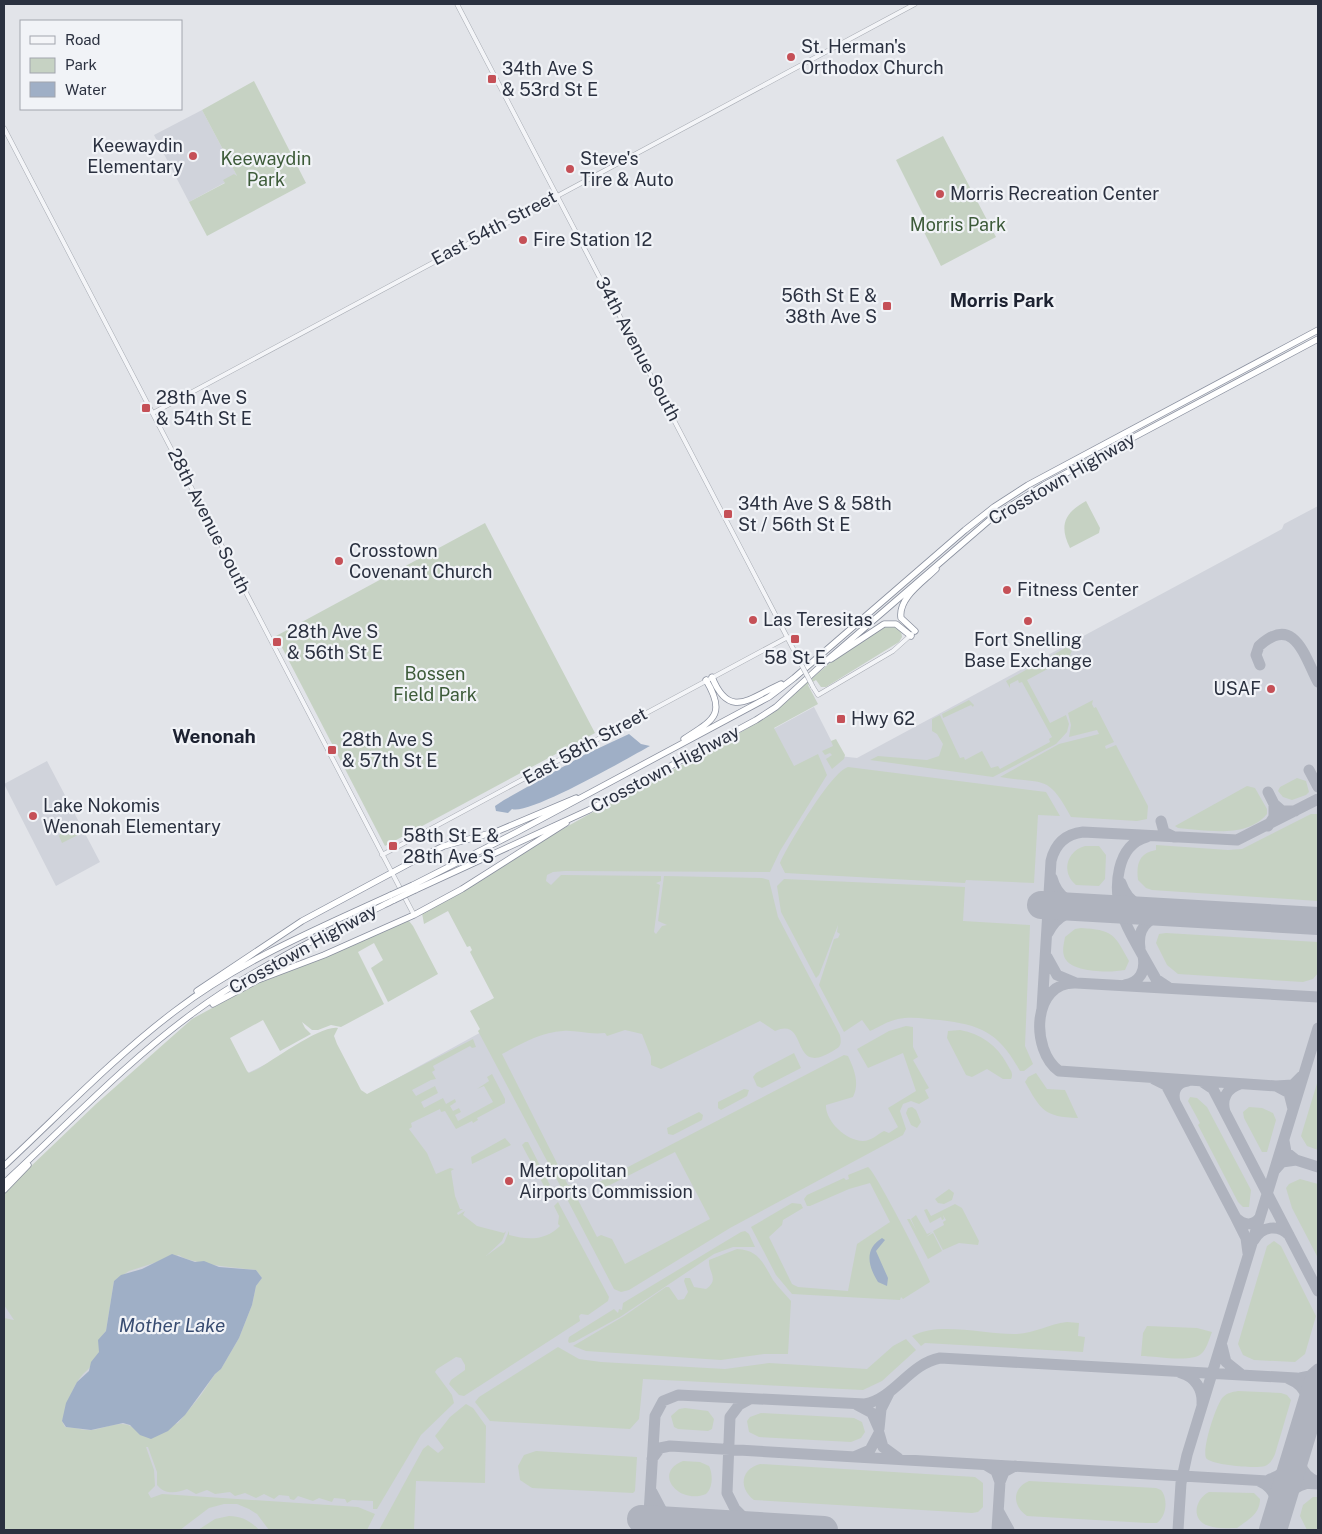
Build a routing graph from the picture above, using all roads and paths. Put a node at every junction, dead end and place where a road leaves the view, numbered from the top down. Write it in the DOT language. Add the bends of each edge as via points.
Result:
graph roads {
  1 [pos="457,4"];
  2 [pos="915,4"];
  3 [pos="4,128"];
  4 [pos="557,194"];
  5 [pos="1318,330"];
  6 [pos="1318,340"];
  7 [pos="153,413"];
  8 [pos="971,534"];
  9 [pos="915,631"];
  10 [pos="911,636"];
  11 [pos="788,637"];
  12 [pos="825,662"];
  13 [pos="712,677"];
  14 [pos="794,678"];
  15 [pos="706,680"];
  16 [pos="648,762"];
  17 [pos="588,795"];
  18 [pos="589,810"];
  19 [pos="382,855"];
  20 [pos="391,872"];
  21 [pos="414,887"];
  22 [pos="392,897"];
  23 [pos="414,914"];
  24 [pos="176,1010"];
  25 [pos="193,1013"];
  26 [pos="49,1141"];
  27 [pos="4,1166"];
  28 [pos="4,1183"];
  29 [pos="4,1190"];
  1 -- 4 [label="street, 34th Avenue South"];
  2 -- 4 [label="street, East 54th Street"];
  3 -- 7 [label="street, 28th Avenue South"];
  4 -- 7 [label="street, East 54th Street"];
  4 -- 11 [label="street, 34th Avenue South"];
  5 -- 14 [label="highway, Crosstown Highway" via="1028,485 994,507"];
  6 -- 8 [label="highway, Crosstown Highway" via="1044,485"];
  7 -- 19 [label="street, 28th Avenue South"];
  8 -- 9 [label="highway" via="903,603 901,618"];
  8 -- 12 [label="highway, Crosstown Highway"];
  9 -- 10 [label="street"];
  10 -- 11 [label="street, 34th Avenue South, bridge" via="893,651 818,696"];
  10 -- 12 [label="highway" via="896,624 884,624"];
  11 -- 13 [label="street, East 58th Street"];
  12 -- 18 [label="highway, Crosstown Highway" via="776,707 756,720"];
  13 -- 14 [label="highway" via="723,698 740,703"];
  13 -- 15 [label="street, East 58th Street"];
  14 -- 16 [label="highway, Crosstown Highway" via="760,702"];
  15 -- 16 [label="highway" via="717,702 716,713 708,724"];
  15 -- 19 [label="street, East 58th Street"];
  16 -- 17 [label="highway, Crosstown Highway"];
  17 -- 20 [label="highway" via="573,798 498,831 444,846"];
  17 -- 21 [label="highway, Crosstown Highway"];
  18 -- 21 [label="highway, Crosstown Highway"];
  18 -- 23 [label="highway" via="462,889"];
  19 -- 20 [label="street, 28th Avenue South"];
  20 -- 23 [label="street, 28th Avenue South"];
  20 -- 24 [label="highway" via="302,921 207,983"];
  21 -- 22 [label="highway, Crosstown Highway, bridge"];
  22 -- 24 [label="highway, Crosstown Highway" via="245,965"];
  22 -- 25 [label="highway, Crosstown Highway" via="259,971"];
  23 -- 25 [label="highway" via="258,980"];
  24 -- 27 [label="highway, Crosstown Highway"];
  25 -- 26 [label="highway, Crosstown Highway" via="158,1040"];
  26 -- 28 [label="highway, Crosstown Highway"];
  26 -- 29 [label="highway"];
}
